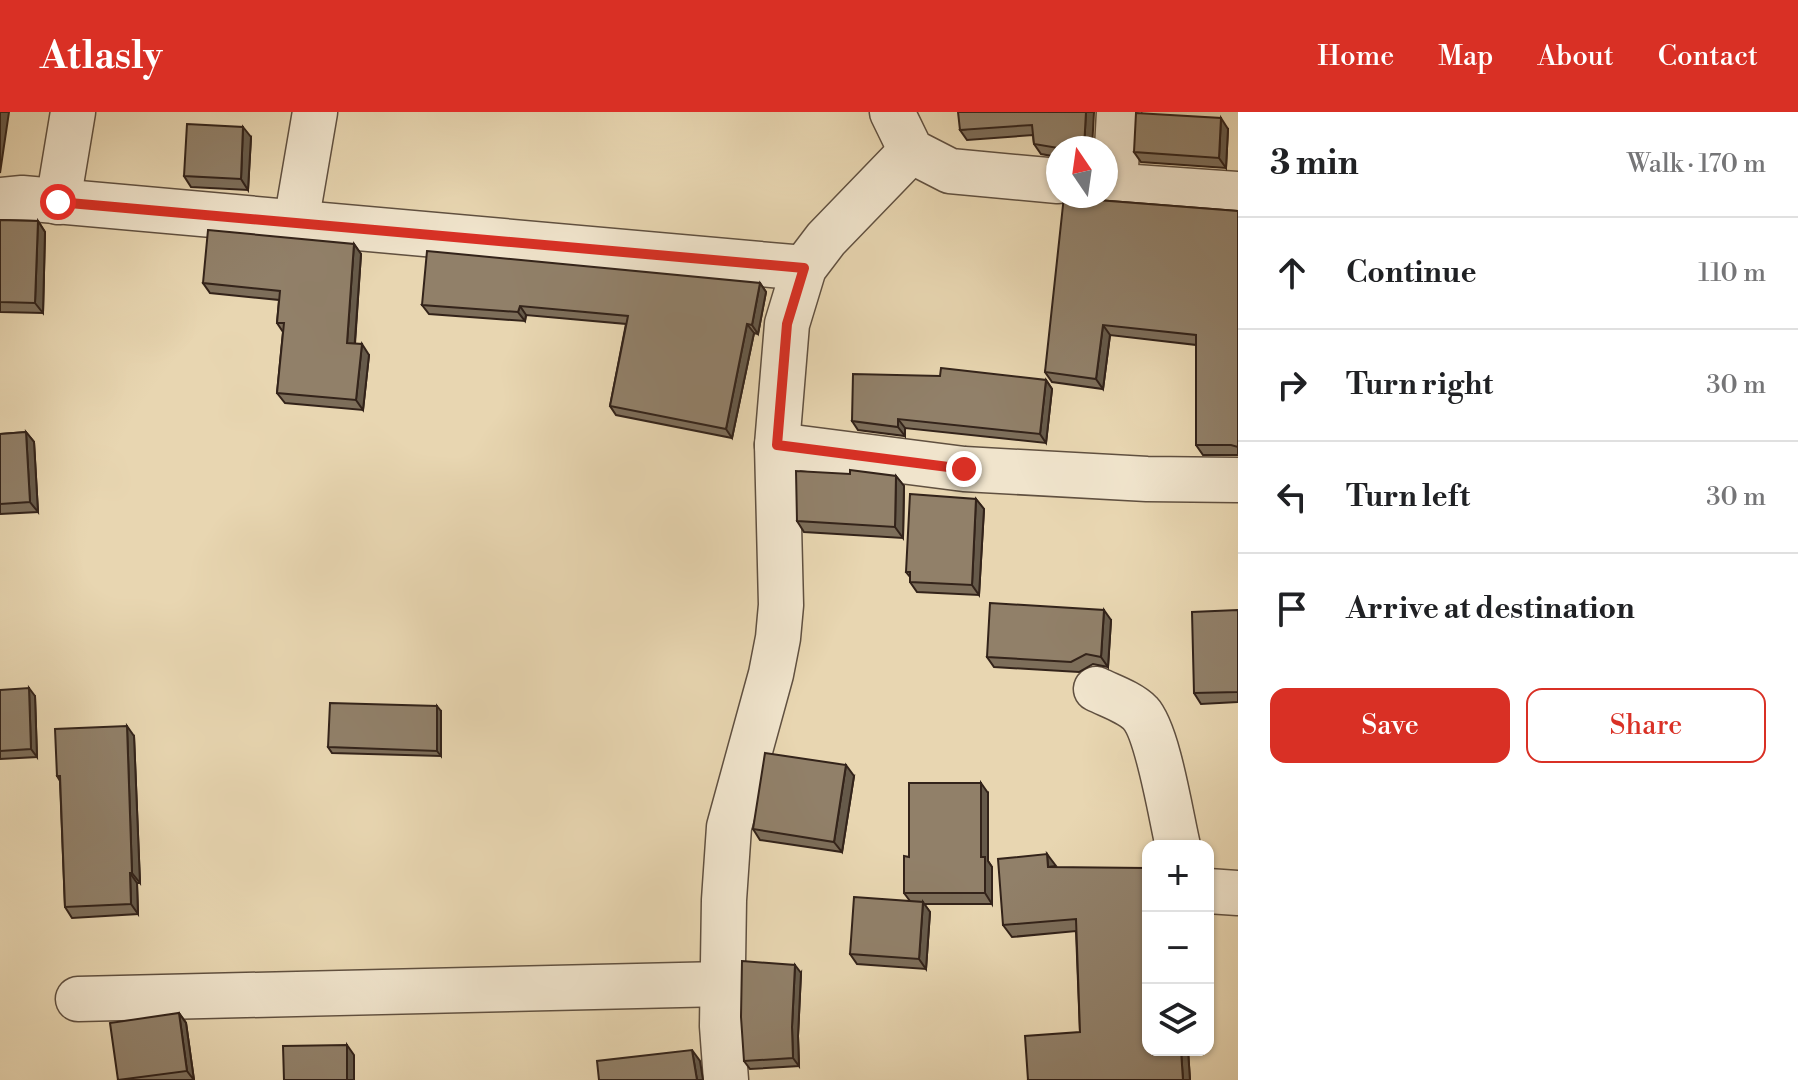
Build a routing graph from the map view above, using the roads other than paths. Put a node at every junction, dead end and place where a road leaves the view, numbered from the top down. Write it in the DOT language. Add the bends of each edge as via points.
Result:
graph roads {
  1 [pos="73,112"];
  2 [pos="315,112"];
  3 [pos="892,112"];
  4 [pos="1119,112"];
  5 [pos="1116,136"];
  6 [pos="911,151"];
  7 [pos="1046,180"];
  8 [pos="1118,186"];
  9 [pos="1238,194"];
  10 [pos="0,200"];
  11 [pos="58,202"];
  12 [pos="296,223"];
  13 [pos="804,268"];
  14 [pos="777,445"];
  15 [pos="1238,480"];
  16 [pos="1096,689"];
  17 [pos="1177,840"];
  18 [pos="1214,891"];
  19 [pos="1238,893"];
  20 [pos="723,984"];
  21 [pos="78,999"];
  22 [pos="726,1080"];
  1 -- 11 [label="street"];
  2 -- 12 [label="street"];
  3 -- 6 [label="street"];
  4 -- 5 [label="street"];
  6 -- 7 [label="street" via="950,171"];
  6 -- 13 [label="street"];
  8 -- 9 [label="street"];
  10 -- 11 [label="street"];
  11 -- 12 [label="street"];
  12 -- 13 [label="street"];
  13 -- 14 [label="street" via="787,324"];
  14 -- 15 [label="street" via="964,469"];
  14 -- 20 [label="street" via="780,616 771,674 729,827"];
  16 -- 17 [label="street" via="1137,710 1145,720"];
  18 -- 19 [label="street"];
  20 -- 21 [label="street"];
  20 -- 22 [label="street"];
}
